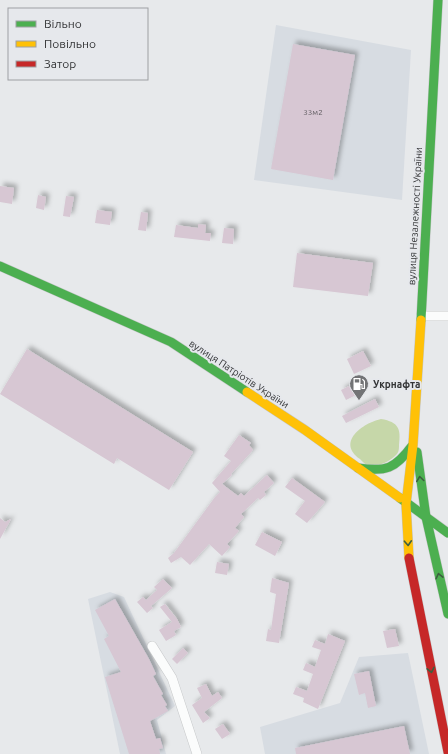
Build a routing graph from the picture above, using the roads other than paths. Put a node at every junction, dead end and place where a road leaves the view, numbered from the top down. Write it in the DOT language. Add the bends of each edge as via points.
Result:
graph roads {
  1 [pos="438,0"];
  2 [pos="0,266"];
  3 [pos="421,316"];
  4 [pos="448,316"];
  5 [pos="414,433"];
  6 [pos="413,445"];
  7 [pos="356,467"];
  8 [pos="406,504"];
  9 [pos="426,517"];
  10 [pos="448,532"];
  11 [pos="448,608"];
  12 [pos="152,646"];
  13 [pos="448,752"];
  14 [pos="197,754"];
  1 -- 3 [label="main road, вулиця Незалежності України"];
  2 -- 7 [label="main road, вулиця Патріотів України" via="171,342 305,430"];
  3 -- 4 [label="street"];
  3 -- 5 [label="main road, вулиця Незалежності України"];
  5 -- 6 [label="main road, вулиця Незалежності України"];
  9 -- 5 [label="main road, вулиця Незалежності України, one-way"];
  6 -- 7 [label="main road" via="389,468 378,471"];
  6 -- 8 [label="main road, вулиця Незалежності України"];
  7 -- 8 [label="main road, вулиця Патріотів України"];
  8 -- 9 [label="main road, вулиця Патріотів України"];
  8 -- 13 [label="main road, вулиця Незалежності України, one-way" via="409,562"];
  9 -- 10 [label="main road, вулиця Патріотів України"];
  11 -- 9 [label="main road, вулиця Незалежності України, one-way"];
  12 -- 14 [label="street" via="172,678"];
}
